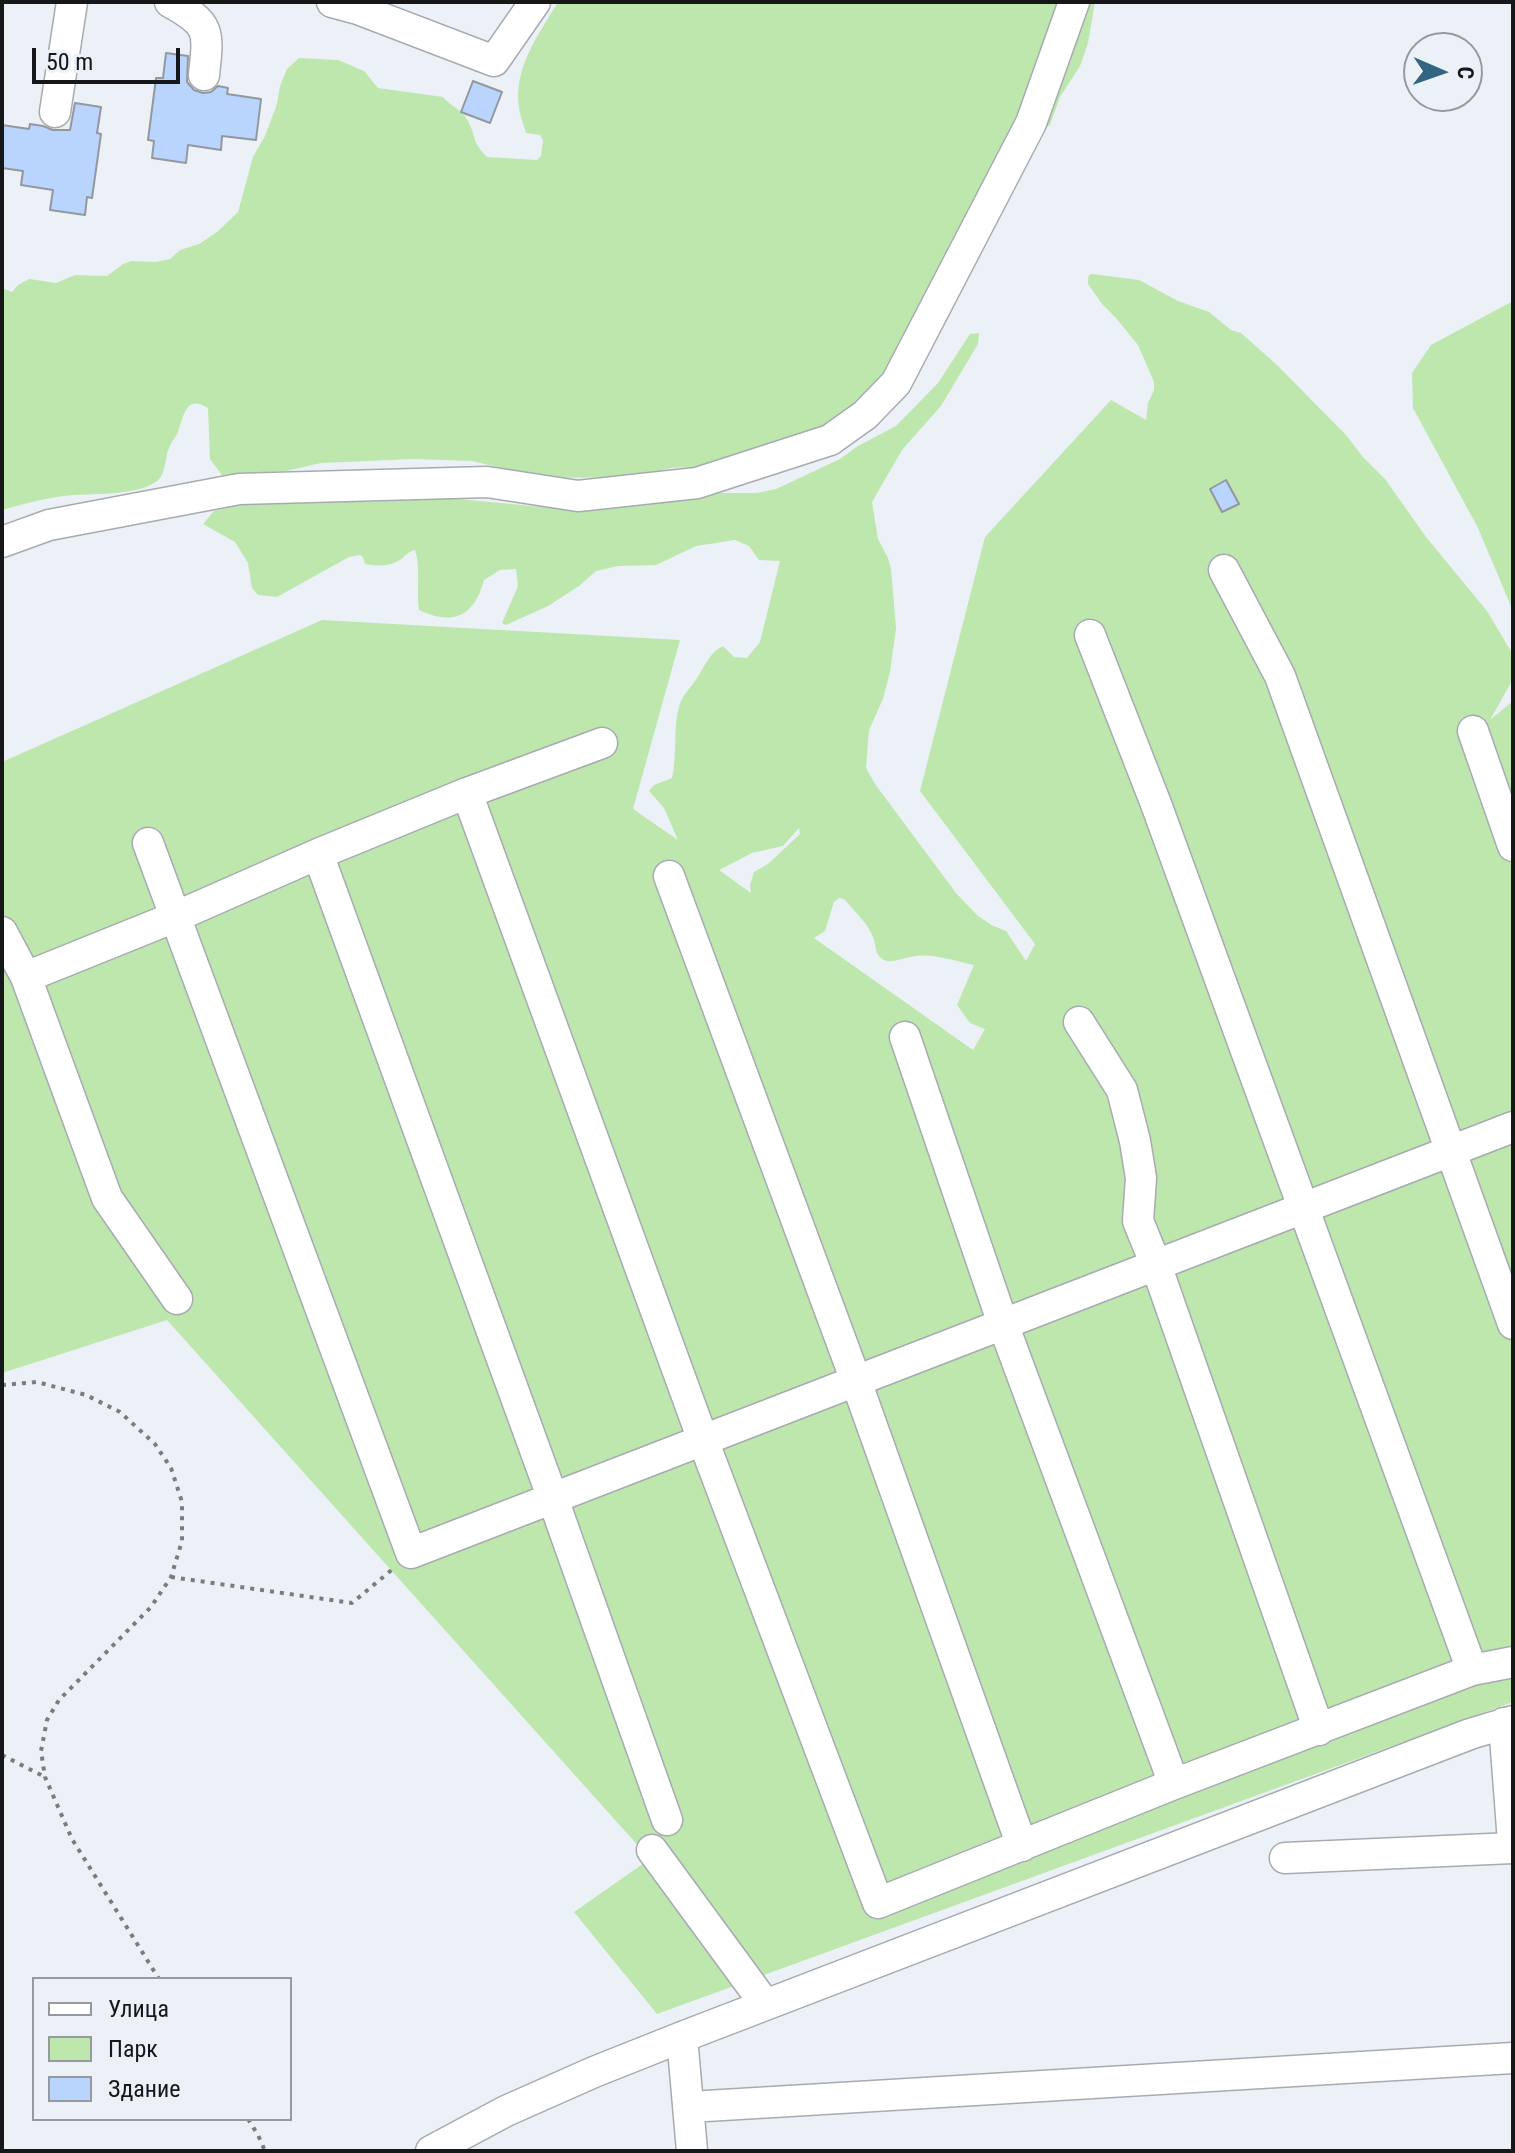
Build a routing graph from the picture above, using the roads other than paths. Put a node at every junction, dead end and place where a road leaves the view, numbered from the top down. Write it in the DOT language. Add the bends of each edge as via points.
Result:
graph roads {
  1 [pos="72,2"];
  2 [pos="170,2"];
  3 [pos="535,2"];
  4 [pos="1074,2"];
  5 [pos="351,4"];
  6 [pos="204,75"];
  7 [pos="55,112"];
  8 [pos="2,542"];
  9 [pos="1224,570"];
  10 [pos="1090,635"];
  11 [pos="1473,731"];
  12 [pos="602,743"];
  13 [pos="467,793"];
  14 [pos="148,843"];
  15 [pos="1513,846"];
  16 [pos="318,854"];
  17 [pos="669,876"];
  18 [pos="175,917"];
  19 [pos="2,932"];
  20 [pos="26,977"];
  21 [pos="1079,1022"];
  22 [pos="905,1037"];
  23 [pos="1513,1127"];
  24 [pos="1450,1151"];
  25 [pos="1303,1208"];
  26 [pos="1156,1265"];
  27 [pos="177,1299"];
  28 [pos="1003,1324"];
  29 [pos="1513,1324"];
  30 [pos="856,1381"];
  31 [pos="703,1440"];
  32 [pos="553,1499"];
  33 [pos="1513,1662"];
  34 [pos="1472,1670"];
  35 [pos="1508,1722"];
  36 [pos="1319,1730"];
  37 [pos="1174,1784"];
  38 [pos="667,1820"];
  39 [pos="1513,1845"];
  40 [pos="1022,1846"];
  41 [pos="652,1850"];
  42 [pos="1285,1858"];
  43 [pos="765,2004"];
  44 [pos="682,2037"];
  45 [pos="1513,2058"];
  46 [pos="689,2107"];
  47 [pos="431,2151"];
  48 [pos="692,2151"];
  1 -- 7 [label="street"];
  2 -- 6 [label="street" via="202,25"];
  3 -- 5 [label="street" via="494,61"];
  4 -- 8 [label="street" via="1031,123 896,383 830,440 697,483 578,496 487,482 239,489 49,525"];
  9 -- 24 [label="street" via="1280,676"];
  10 -- 25 [label="street"];
  11 -- 15 [label="street"];
  12 -- 13 [label="street"];
  13 -- 16 [label="street"];
  13 -- 31 [label="street"];
  14 -- 18 [label="street"];
  16 -- 18 [label="street"];
  16 -- 32 [label="street"];
  17 -- 30 [label="street"];
  18 -- 20 [label="street"];
  18 -- 32 [label="street" via="411,1553"];
  19 -- 20 [label="street"];
  20 -- 27 [label="street" via="107,1198"];
  21 -- 26 [label="street" via="1122,1090 1141,1178 1138,1221"];
  22 -- 28 [label="street"];
  23 -- 24 [label="street"];
  24 -- 25 [label="street"];
  24 -- 29 [label="street"];
  25 -- 26 [label="street"];
  25 -- 34 [label="street"];
  26 -- 28 [label="street"];
  26 -- 36 [label="street"];
  28 -- 30 [label="street"];
  28 -- 37 [label="street"];
  30 -- 31 [label="street"];
  30 -- 40 [label="street"];
  31 -- 32 [label="street"];
  31 -- 40 [label="street" via="878,1903"];
  32 -- 38 [label="street"];
  33 -- 34 [label="street"];
  34 -- 36 [label="street"];
  35 -- 39 [label="street"];
  35 -- 43 [label="street"];
  36 -- 37 [label="street"];
  37 -- 40 [label="street"];
  39 -- 42 [label="street"];
  41 -- 43 [label="street"];
  43 -- 44 [label="street"];
  44 -- 46 [label="street"];
  44 -- 47 [label="street" via="506,2111"];
  45 -- 46 [label="street"];
  46 -- 48 [label="street"];
}
